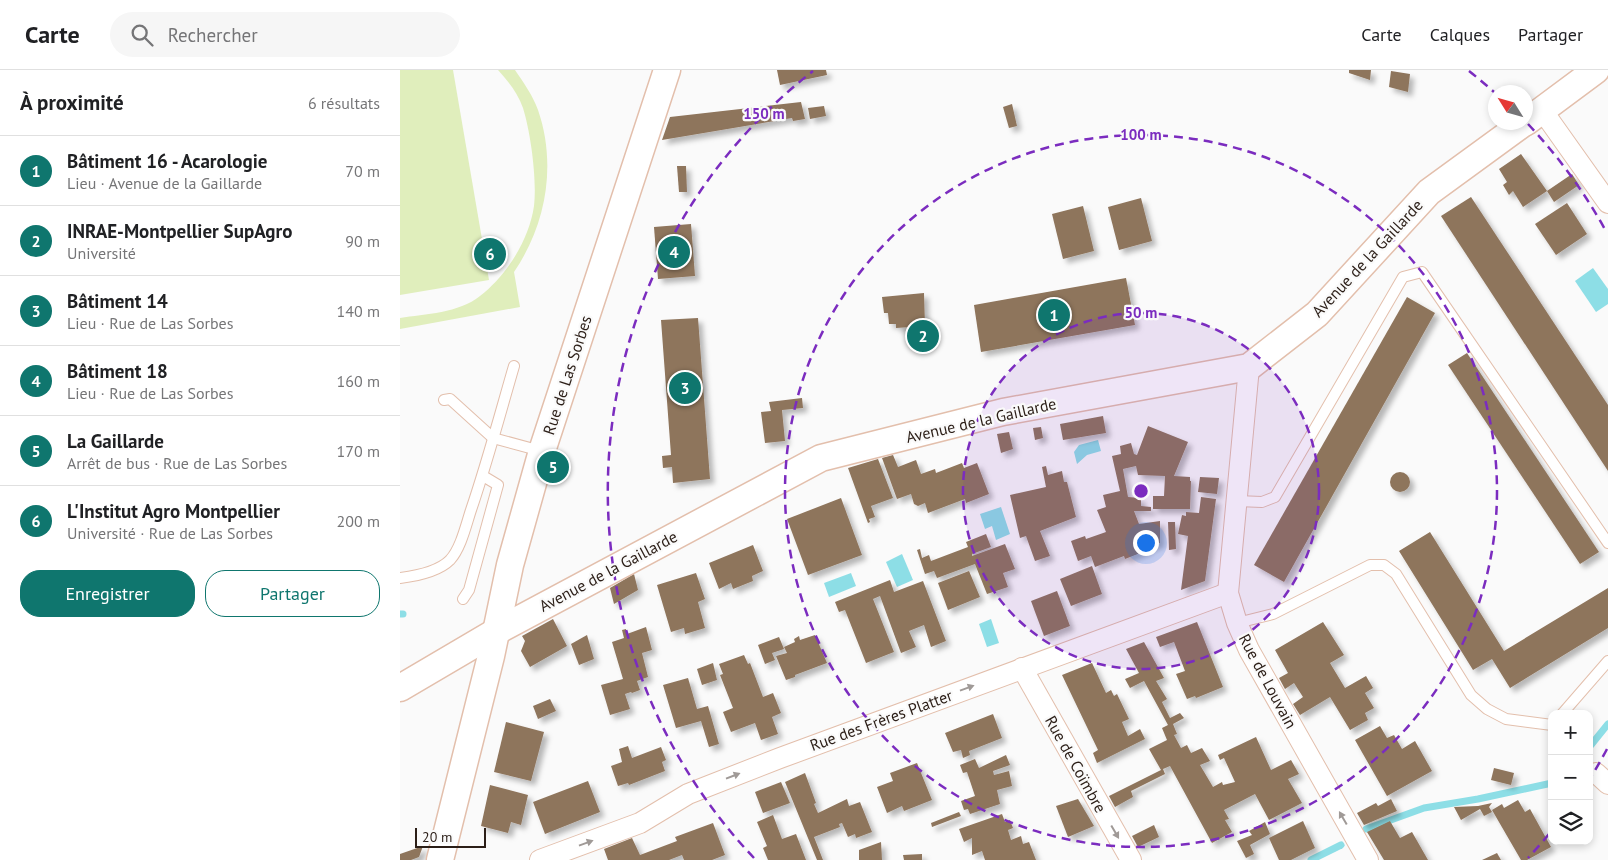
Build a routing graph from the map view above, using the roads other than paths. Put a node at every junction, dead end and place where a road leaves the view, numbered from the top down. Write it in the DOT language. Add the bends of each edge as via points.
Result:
graph roads {
  1 [pos="667,70"];
  2 [pos="1596,70"];
  3 [pos="1533,117"];
  4 [pos="1533,120"];
  5 [pos="1514,130"];
  6 [pos="1608,203"];
  7 [pos="514,366"];
  8 [pos="1249,367"];
  9 [pos="444,400"];
  10 [pos="493,438"];
  11 [pos="542,451"];
  12 [pos="483,476"];
  13 [pos="1237,502"];
  14 [pos="1608,543"];
  15 [pos="400,578"];
  16 [pos="1228,593"];
  17 [pos="463,600"];
  18 [pos="1237,623"];
  19 [pos="497,631"];
  20 [pos="1608,661"];
  21 [pos="1022,668"];
  22 [pos="400,688"];
  23 [pos="1565,710"];
  24 [pos="1548,725"];
  25 [pos="440,860"];
  26 [pos="540,860"];
  27 [pos="1131,860"];
  28 [pos="1368,860"];
  1 -- 11 [label="street, Rue de Las Sorbes"];
  2 -- 3 [label="street, Avenue de la Gaillarde"];
  4 -- 6 [label="street"];
  5 -- 8 [label="street, Avenue de la Gaillarde" via="1429,192 1318,314"];
  7 -- 10 [label="lane"];
  8 -- 13 [label="street, Rue de Louvain"];
  8 -- 19 [label="street, Avenue de la Gaillarde" via="1003,412 822,458"];
  9 -- 10 [label="lane" via="450,399"];
  10 -- 11 [label="lane"];
  10 -- 12 [label="lane"];
  11 -- 19 [label="street, Rue de Las Sorbes" via="510,565"];
  12 -- 15 [label="lane" via="462,538 450,560 415,576"];
  12 -- 17 [label="lane" via="498,485 469,590"];
  13 -- 14 [label="lane" via="1262,502 1275,498 1403,278 1422,272"];
  13 -- 16 [label="street, Rue de Louvain"];
  16 -- 18 [label="street, Rue de Louvain"];
  16 -- 21 [label="street, Rue des Frères Platter"];
  18 -- 24 [label="lane" via="1273,614 1370,565 1384,565 1396,574 1471,695 1506,719"];
  28 -- 18 [label="street, Rue de Louvain, one-way" via="1249,650"];
  19 -- 22 [label="street, Avenue de la Gaillarde"];
  19 -- 25 [label="street, Rue de Las Sorbes"];
  20 -- 23 [label="lane"];
  26 -- 21 [label="street, Rue des Frères Platter, one-way" via="640,823 688,794"];
  21 -- 27 [label="street, Rue de Coïmbre, one-way"];
}
